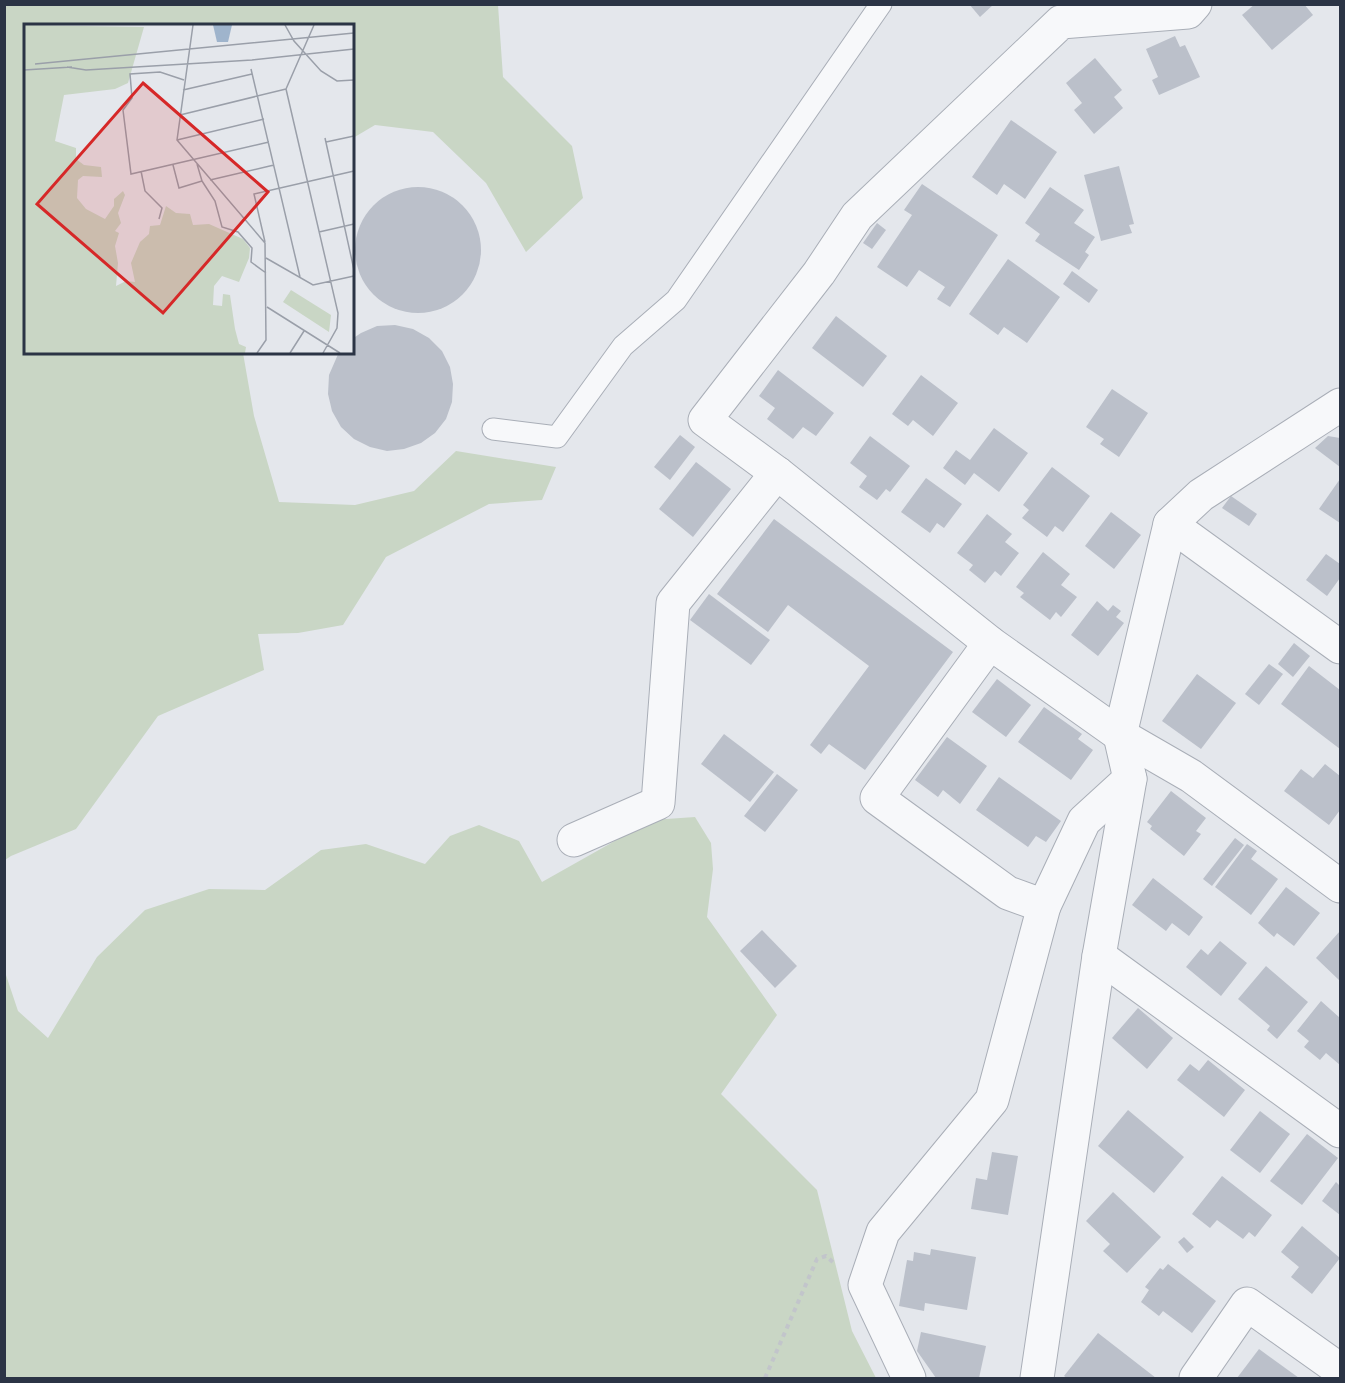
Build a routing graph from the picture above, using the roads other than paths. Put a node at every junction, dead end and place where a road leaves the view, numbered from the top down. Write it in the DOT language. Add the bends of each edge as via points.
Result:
graph roads {
  1 [pos="881,4"];
  2 [pos="1195,4"];
  3 [pos="1341,405"];
  4 [pos="493,429"];
  5 [pos="777,473"];
  6 [pos="1170,524"];
  7 [pos="990,643"];
  8 [pos="1341,647"];
  9 [pos="1120,735"];
  10 [pos="1130,778"];
  11 [pos="574,840"];
  12 [pos="1341,886"];
  13 [pos="1044,906"];
  14 [pos="1099,956"];
  15 [pos="1341,1131"];
  16 [pos="1341,1370"];
  17 [pos="909,1378"];
  18 [pos="1037,1378"];
  19 [pos="1196,1378"];
  1 -- 4 [label="lane" via="676,300 623,346 557,437"];
  2 -- 5 [label="street" via="1188,12 1061,22 857,216 819,273 705,420"];
  3 -- 6 [label="street" via="1201,495"];
  5 -- 7 [label="street"];
  5 -- 11 [label="street" via="673,603 658,803"];
  6 -- 8 [label="street"];
  6 -- 9 [label="street"];
  7 -- 9 [label="street"];
  7 -- 13 [label="street" via="877,798 1008,893"];
  9 -- 10 [label="street"];
  9 -- 12 [label="street" via="1191,776"];
  10 -- 13 [label="street" via="1084,821"];
  10 -- 14 [label="street"];
  13 -- 17 [label="street" via="992,1100 883,1233 865,1285"];
  14 -- 15 [label="street"];
  14 -- 18 [label="street"];
  16 -- 19 [label="street" via="1246,1305"];
}
